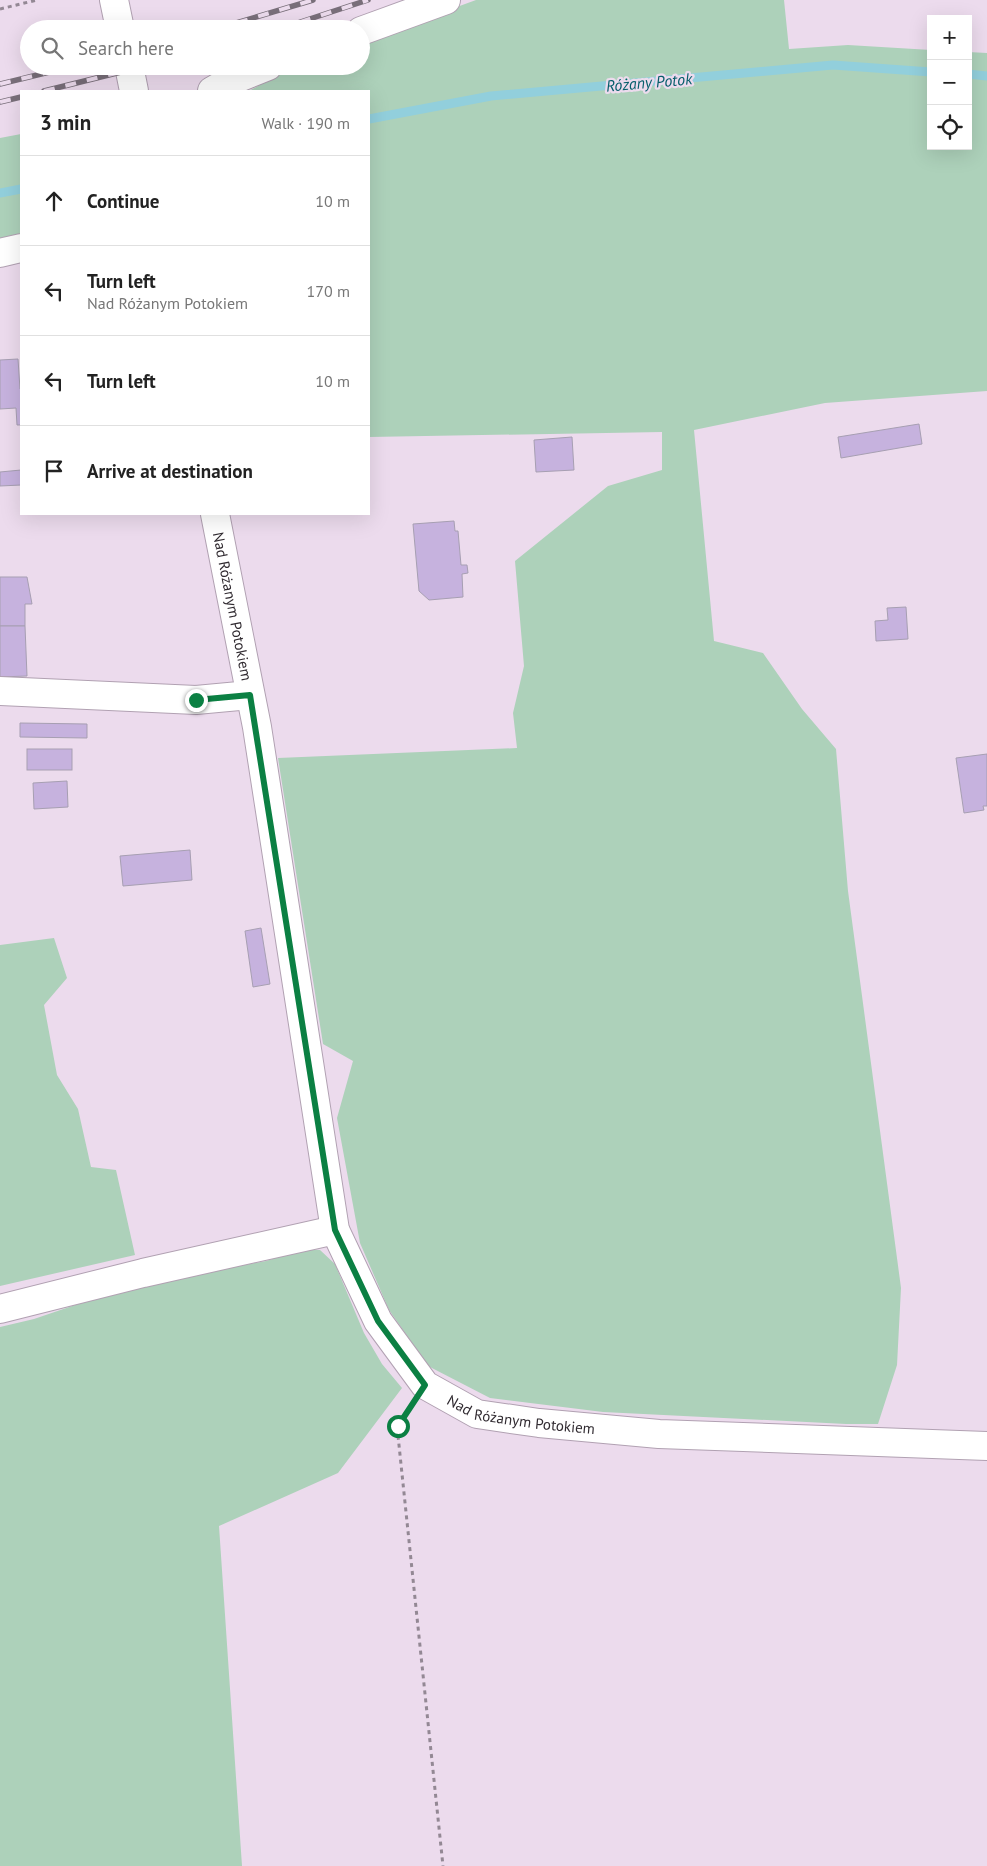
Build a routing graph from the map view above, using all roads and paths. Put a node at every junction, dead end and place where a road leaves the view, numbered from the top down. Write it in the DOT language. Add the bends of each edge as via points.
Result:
graph roads {
  1 [pos="37,0"];
  2 [pos="114,0"];
  3 [pos="446,0"];
  4 [pos="0,9"];
  5 [pos="118,20"];
  6 [pos="370,28"];
  7 [pos="131,75"];
  8 [pos="246,75"];
  9 [pos="134,90"];
  10 [pos="214,90"];
  11 [pos="20,248"];
  12 [pos="0,253"];
  13 [pos="215,515"];
  14 [pos="0,691"];
  15 [pos="250,695"];
  16 [pos="335,1230"];
  17 [pos="0,1309"];
  18 [pos="425,1385"];
  19 [pos="987,1446"];
  20 [pos="443,1866"];
  1 -- 4 [label="path"];
  2 -- 5 [label="street"];
  3 -- 6 [label="street"];
  7 -- 9 [label="street"];
  8 -- 10 [label="street"];
  11 -- 12 [label="street"];
  13 -- 15 [label="street, Nad Różanym Potokiem"];
  14 -- 15 [label="street" via="196,700"];
  15 -- 16 [label="street, Nad Różanym Potokiem"];
  16 -- 17 [label="street" via="143,1272"];
  16 -- 18 [label="street, Nad Różanym Potokiem" via="378,1321"];
  18 -- 19 [label="street, Nad Różanym Potokiem" via="478,1414 539,1423 659,1434"];
  18 -- 20 [label="path" via="398,1426"];
}
